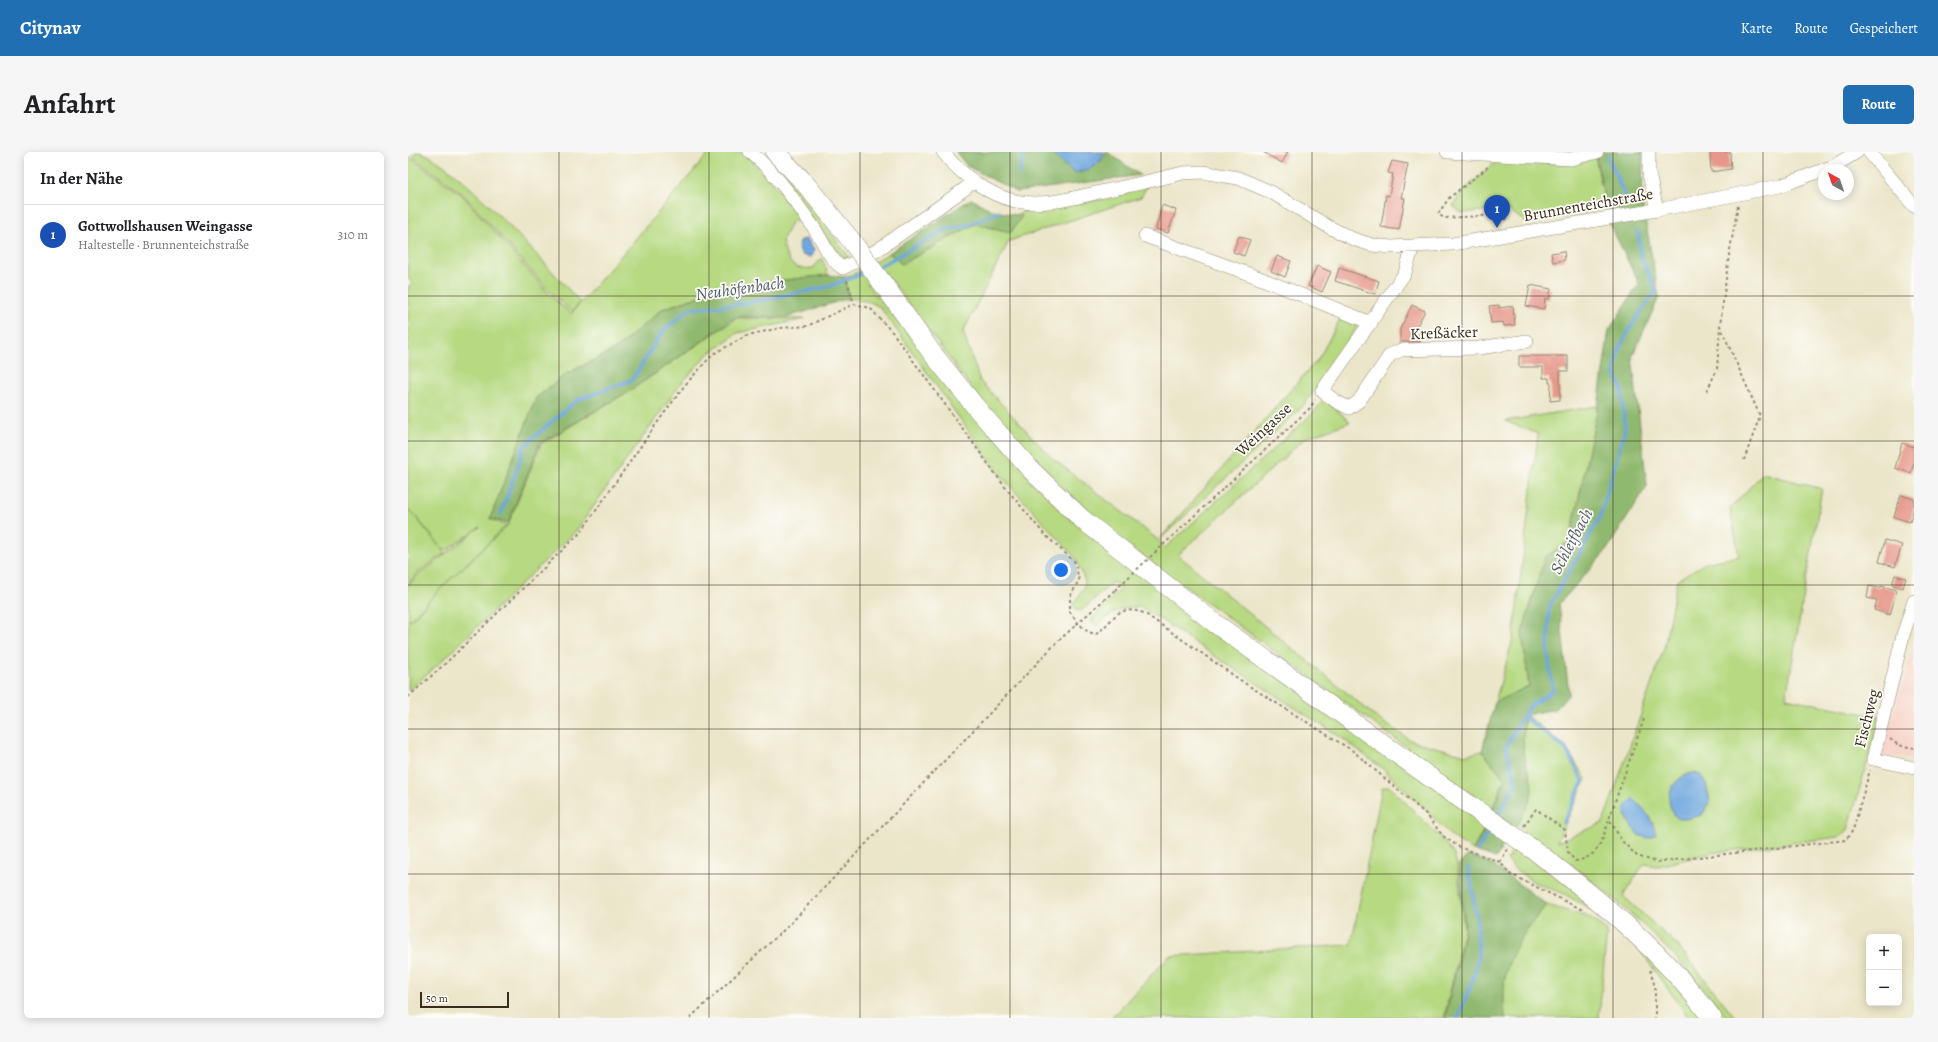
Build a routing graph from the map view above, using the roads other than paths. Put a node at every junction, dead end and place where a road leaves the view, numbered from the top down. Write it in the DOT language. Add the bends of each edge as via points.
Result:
graph roads {
  1 [pos="750,152"];
  2 [pos="775,152"];
  3 [pos="943,152"];
  4 [pos="1447,152"];
  5 [pos="1597,152"];
  6 [pos="1649,152"];
  7 [pos="1857,152"];
  8 [pos="1869,152"];
  9 [pos="973,180"];
  10 [pos="1914,206"];
  11 [pos="1657,210"];
  12 [pos="1145,236"];
  13 [pos="1413,246"];
  14 [pos="1371,323"];
  15 [pos="1528,342"];
  16 [pos="1914,601"];
  17 [pos="1914,768"];
  18 [pos="1712,1018"];
  1 -- 9 [label="street" via="787,191 836,264 843,268 876,251 966,188"];
  2 -- 18 [label="main road, bridge" via="803,181 850,239 932,353 979,411 1030,469 1082,518 1216,624 1580,885 1661,958"];
  3 -- 9 [label="street, Brunnenteichstraße"];
  4 -- 5 [label="street" via="1571,159"];
  6 -- 11 [label="street" via="1649,174"];
  7 -- 11 [label="street, Brunnenteichstraße" via="1834,166 1780,186"];
  8 -- 10 [label="street"];
  9 -- 13 [label="street, Brunnenteichstraße" via="1002,197 1016,201 1042,202 1072,198 1183,173 1223,175 1250,182 1271,192 1353,239 1372,245"];
  11 -- 13 [label="street, Brunnenteichstraße" via="1453,244"];
  12 -- 14 [label="street"];
  13 -- 14 [label="street" via="1405,273"];
  14 -- 15 [label="street, Kreßäcker" via="1322,391 1349,408 1359,401 1390,355 1401,350 1479,348"];
  16 -- 17 [label="street, Fischweg" via="1903,635 1873,759"];
}
